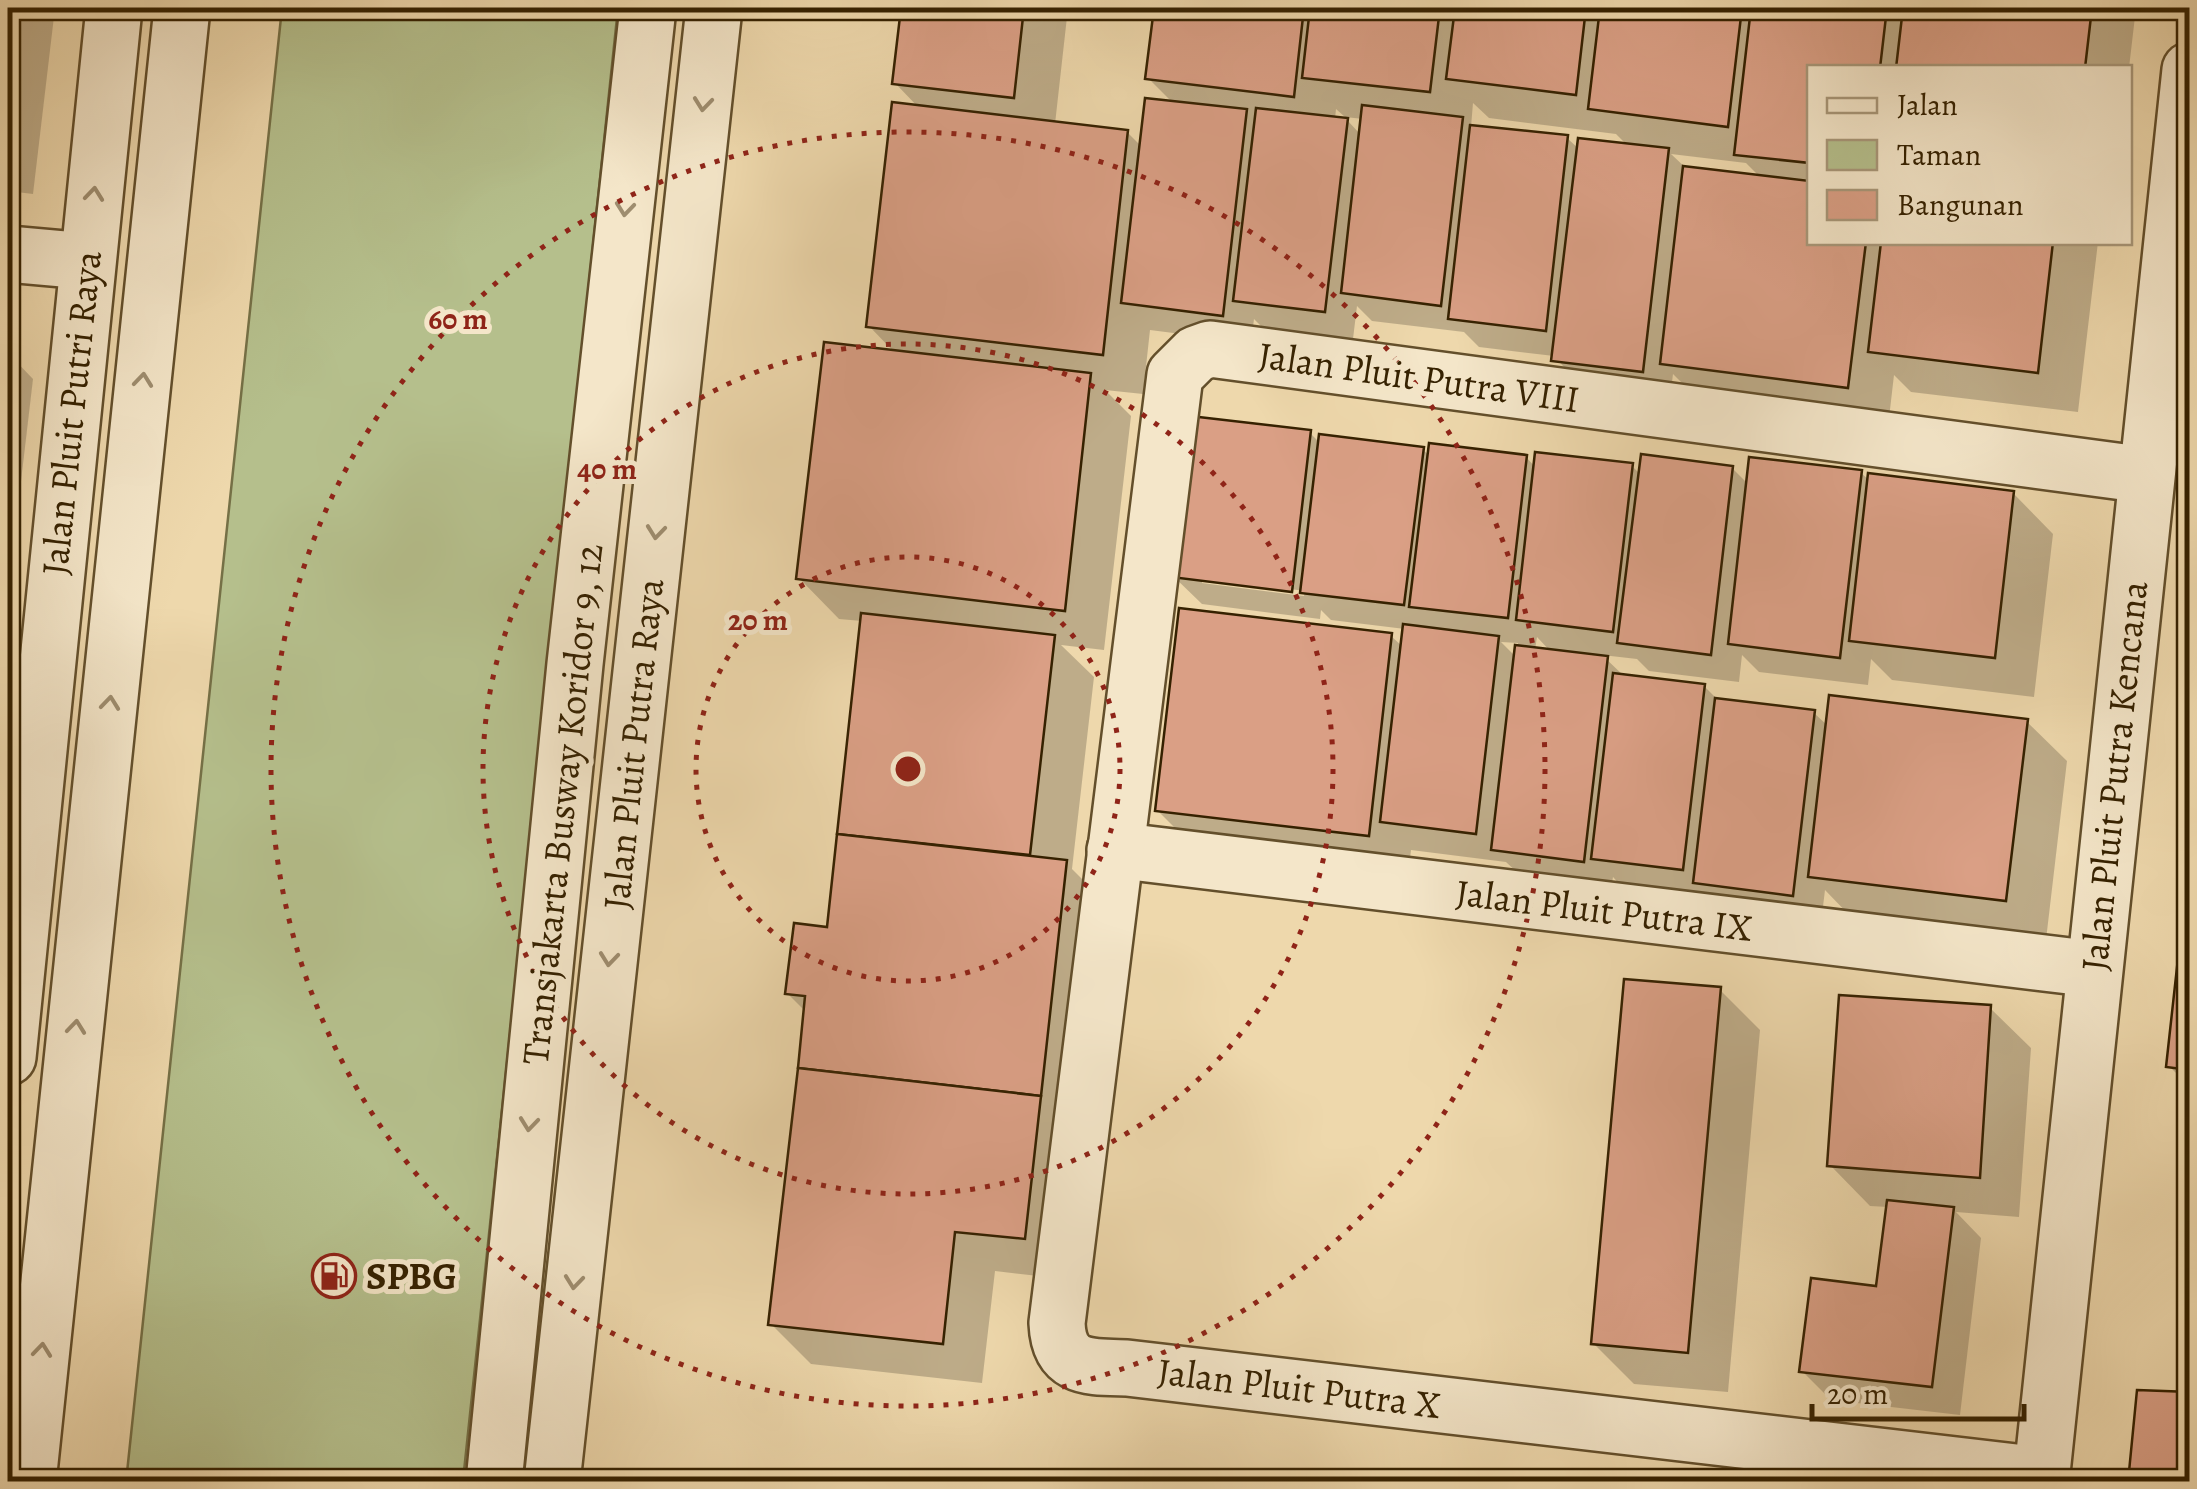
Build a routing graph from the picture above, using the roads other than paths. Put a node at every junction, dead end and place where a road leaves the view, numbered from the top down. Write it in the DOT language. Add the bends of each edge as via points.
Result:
graph roads {
  1 [pos="114,8"];
  2 [pos="182,8"];
  3 [pos="648,8"];
  4 [pos="714,8"];
  5 [pos="2190,70"];
  6 [pos="8,254"];
  7 [pos="86,261"];
  8 [pos="2146,475"];
  9 [pos="1114,850"];
  10 [pos="17,860"];
  11 [pos="2094,969"];
  12 [pos="8,1057"];
  13 [pos="2041,1479"];
  14 [pos="28,1482"];
  15 [pos="494,1482"];
  16 [pos="552,1482"];
  7 -- 1 [label="street, Jalan Pluit Putri Raya, one-way"];
  14 -- 2 [label="street, one-way"];
  3 -- 15 [label="street, Transjakarta Busway Koridor 9, 12, one-way" via="574,664"];
  4 -- 16 [label="street, Jalan Pluit Putra Raya, one-way"];
  5 -- 8 [label="street, Jalan Pluit Putra Kencana"];
  6 -- 7 [label="street"];
  7 -- 10 [label="street, Jalan Pluit Putri Raya"];
  8 -- 9 [label="street, Jalan Pluit Putra VIII" via="1210,350 1196,354 1175,375"];
  8 -- 11 [label="street, Jalan Pluit Putra Kencana"];
  9 -- 11 [label="street, Jalan Pluit Putra IX"];
  9 -- 13 [label="street, Jalan Pluit Putra X" via="1056,1322 1060,1348 1073,1361"];
  10 -- 12 [label="street, Jalan Pluit Putri Raya"];
  11 -- 13 [label="street, Jalan Pluit Putra Kencana"];
}
